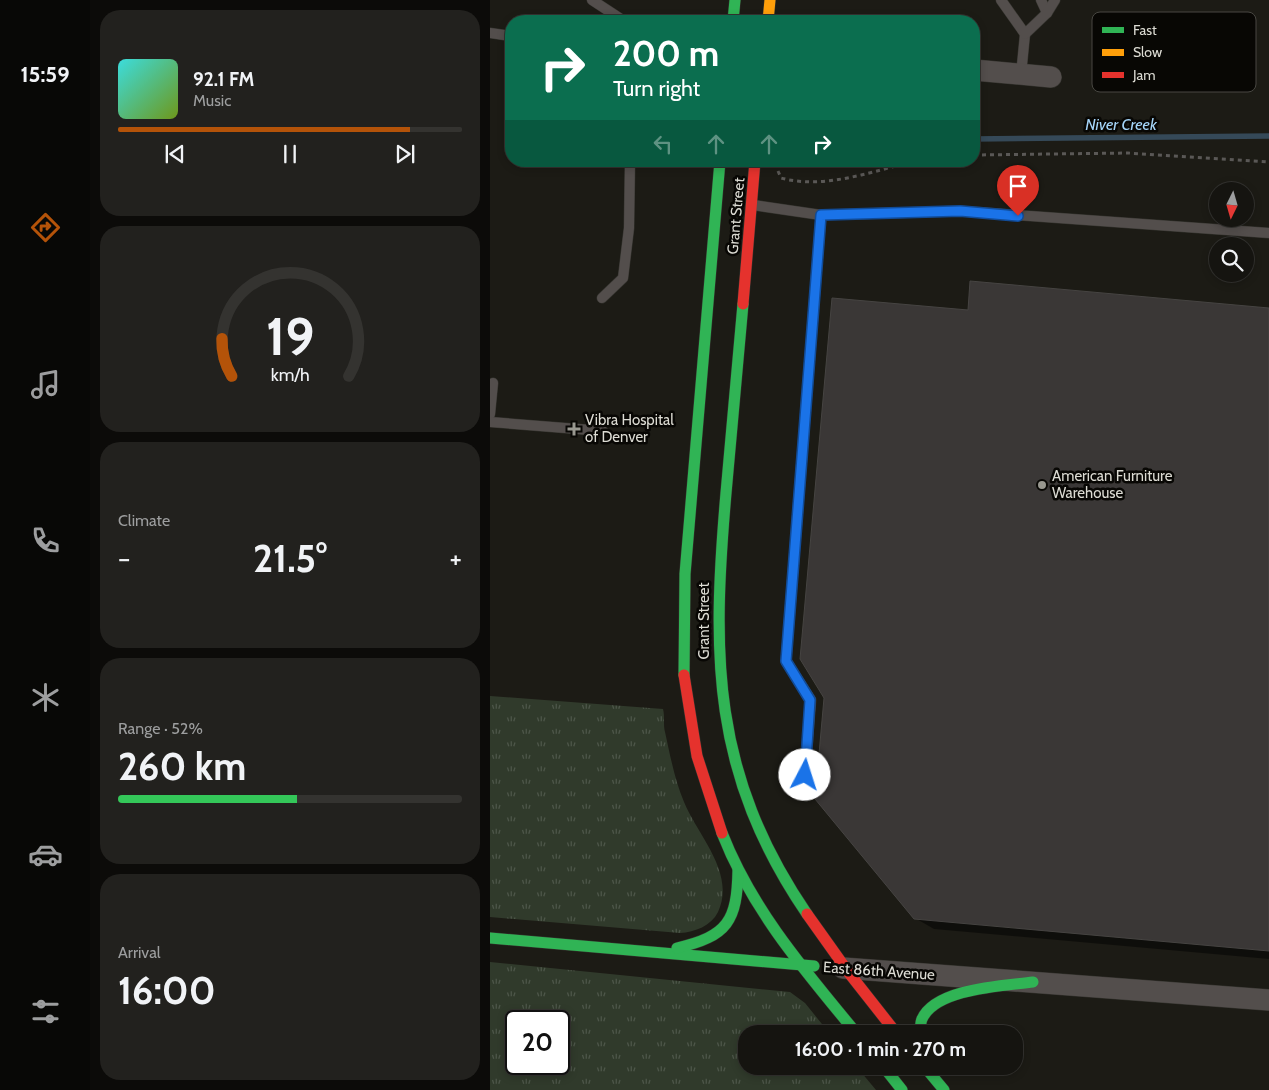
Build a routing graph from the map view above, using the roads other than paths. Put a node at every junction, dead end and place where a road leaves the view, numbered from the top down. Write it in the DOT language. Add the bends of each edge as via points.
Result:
graph roads {
  1 [pos="592,0"];
  2 [pos="735,0"];
  3 [pos="770,0"];
  4 [pos="1001,0"];
  5 [pos="1041,0"];
  6 [pos="1055,0"];
  7 [pos="1047,13"];
  8 [pos="615,15"];
  9 [pos="734,15"];
  10 [pos="769,15"];
  11 [pos="490,33"];
  12 [pos="1025,34"];
  13 [pos="505,35"];
  14 [pos="980,71"];
  15 [pos="1021,75"];
  16 [pos="1051,77"];
  17 [pos="630,167"];
  18 [pos="719,167"];
  19 [pos="755,167"];
  20 [pos="741,179"];
  21 [pos="752,205"];
  22 [pos="821,215"];
  23 [pos="1269,233"];
  24 [pos="602,298"];
  25 [pos="493,384"];
  26 [pos="490,414"];
  27 [pos="490,422"];
  28 [pos="603,431"];
  29 [pos="805,775"];
  30 [pos="738,868"];
  31 [pos="490,938"];
  32 [pos="658,952"];
  33 [pos="802,966"];
  34 [pos="843,968"];
  35 [pos="1033,982"];
  36 [pos="1269,1000"];
  37 [pos="850,1025"];
  38 [pos="890,1025"];
  39 [pos="921,1025"];
  40 [pos="890,1075"];
  41 [pos="932,1075"];
  42 [pos="937,1075"];
  43 [pos="902,1090"];
  44 [pos="944,1090"];
  1 -- 8 [label="lane"];
  2 -- 9 [label="street"];
  3 -- 10 [label="street"];
  4 -- 12 [label="lane"];
  5 -- 7 [label="lane"];
  6 -- 7 [label="lane"];
  7 -- 12 [label="lane"];
  11 -- 13 [label="lane"];
  12 -- 15 [label="lane"];
  14 -- 15 [label="street"];
  15 -- 16 [label="street"];
  17 -- 24 [label="lane" via="629,228 623,278"];
  18 -- 30 [label="street, Grant Street" via="682,629 686,700 698,759 725,844"];
  19 -- 21 [label="street, Grant Street"];
  20 -- 21 [label="street"];
  21 -- 22 [label="lane"];
  21 -- 34 [label="street, Grant Street" via="719,579 720,677 737,770 759,827 788,885"];
  22 -- 23 [label="lane" via="960,211"];
  22 -- 29 [label="lane" via="786,661 810,700"];
  25 -- 26 [label="lane"];
  27 -- 28 [label="lane"];
  30 -- 32 [label="street" via="736,911 729,924 700,943"];
  30 -- 33 [label="street, Grant Street" via="767,921"];
  31 -- 32 [label="street, East 86th Avenue"];
  32 -- 33 [label="street, East 86th Avenue"];
  33 -- 34 [label="street, East 86th Avenue"];
  33 -- 37 [label="street, Grant Street"];
  34 -- 35 [label="street, East 86th Avenue"];
  34 -- 38 [label="street, Grant Street"];
  35 -- 36 [label="street, East 86th Avenue"];
  35 -- 39 [label="street" via="943,998 930,1008"];
  40 -- 43 [label="street"];
  41 -- 44 [label="street"];
  42 -- 44 [label="street"];
}
